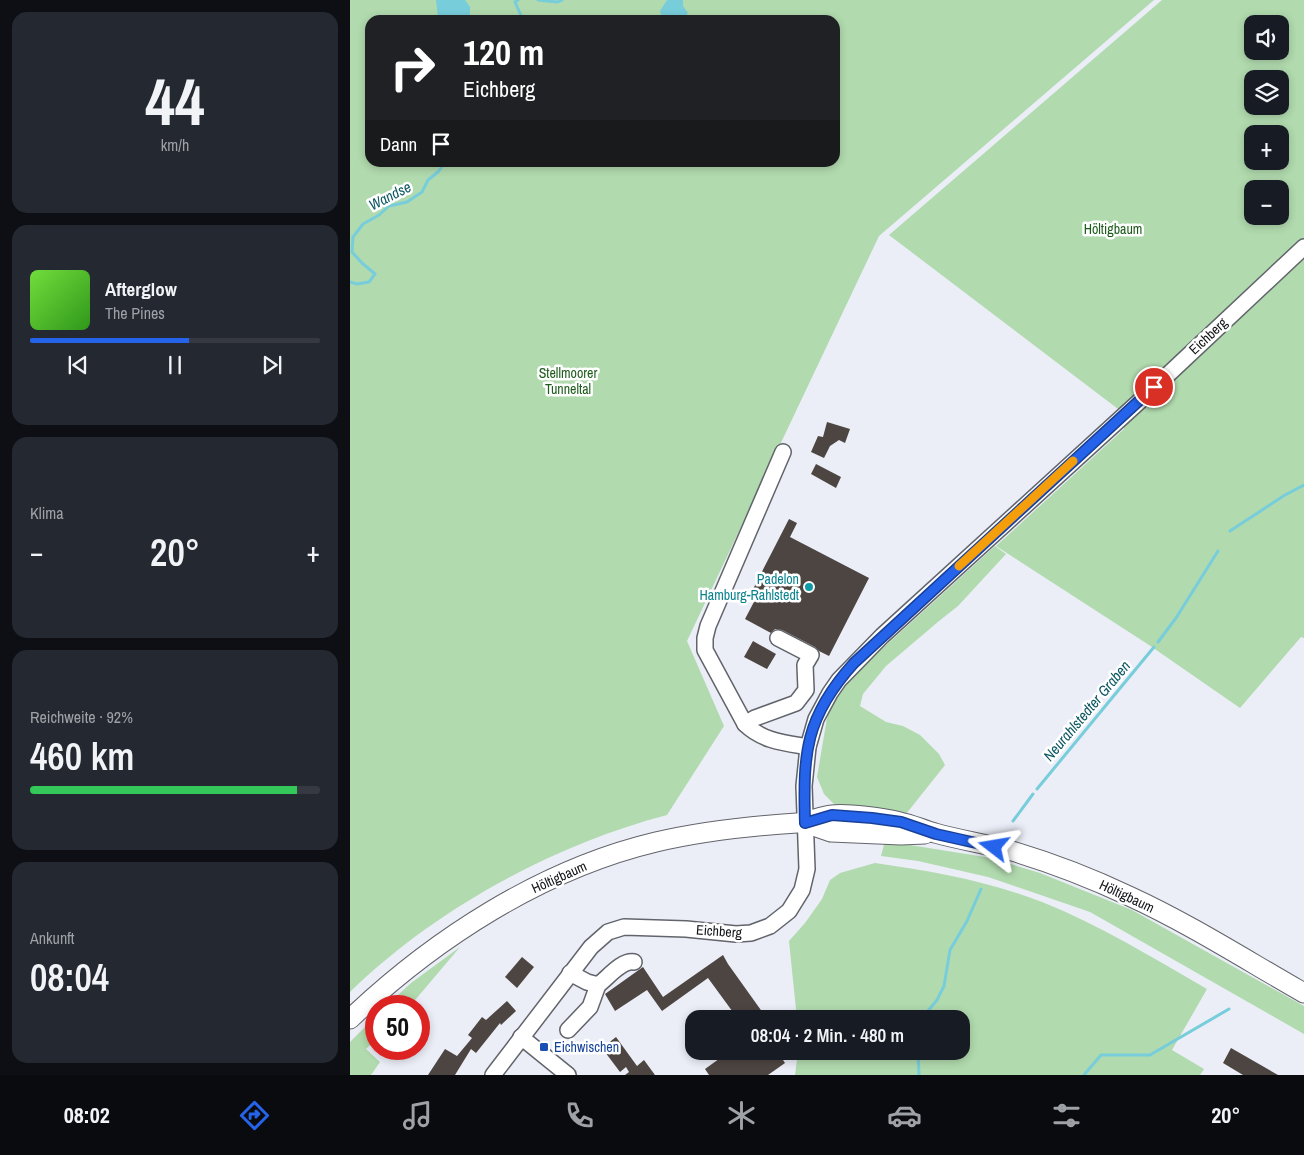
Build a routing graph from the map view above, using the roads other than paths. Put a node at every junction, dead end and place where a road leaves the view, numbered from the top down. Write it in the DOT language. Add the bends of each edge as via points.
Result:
graph roads {
  1 [pos="1304,247"];
  2 [pos="783,452"];
  3 [pos="778,638"];
  4 [pos="745,724"];
  5 [pos="808,747"];
  6 [pos="805,823"];
  7 [pos="634,962"];
  8 [pos="570,973"];
  9 [pos="598,985"];
  10 [pos="1304,993"];
  11 [pos="350,1019"];
  12 [pos="568,1030"];
  13 [pos="521,1038"];
  14 [pos="493,1075"];
  15 [pos="568,1075"];
  1 -- 5 [label="street, Eichberg" via="854,663 823,704"];
  2 -- 4 [label="street" via="705,638 705,650"];
  3 -- 4 [label="street" via="811,655 805,664 806,690 796,703"];
  4 -- 5 [label="street" via="755,734"];
  5 -- 6 [label="street, Eichberg" via="804,772"];
  6 -- 8 [label="street, Eichberg" via="805,880 794,904 777,922 758,931 736,934 686,928 615,929 602,936"];
  6 -- 10 [label="main road, Höltigbaum" via="831,832 936,834 1010,851 1089,878 1161,912"];
  6 -- 11 [label="main road, Höltigbaum" via="739,827 681,836 631,849 564,874 494,910 437,946"];
  7 -- 9 [label="street" via="623,964"];
  8 -- 9 [label="street"];
  8 -- 13 [label="street, Eichberg"];
  9 -- 12 [label="street" via="590,1007"];
  13 -- 14 [label="street, Eichberg"];
  13 -- 15 [label="street"];
}
